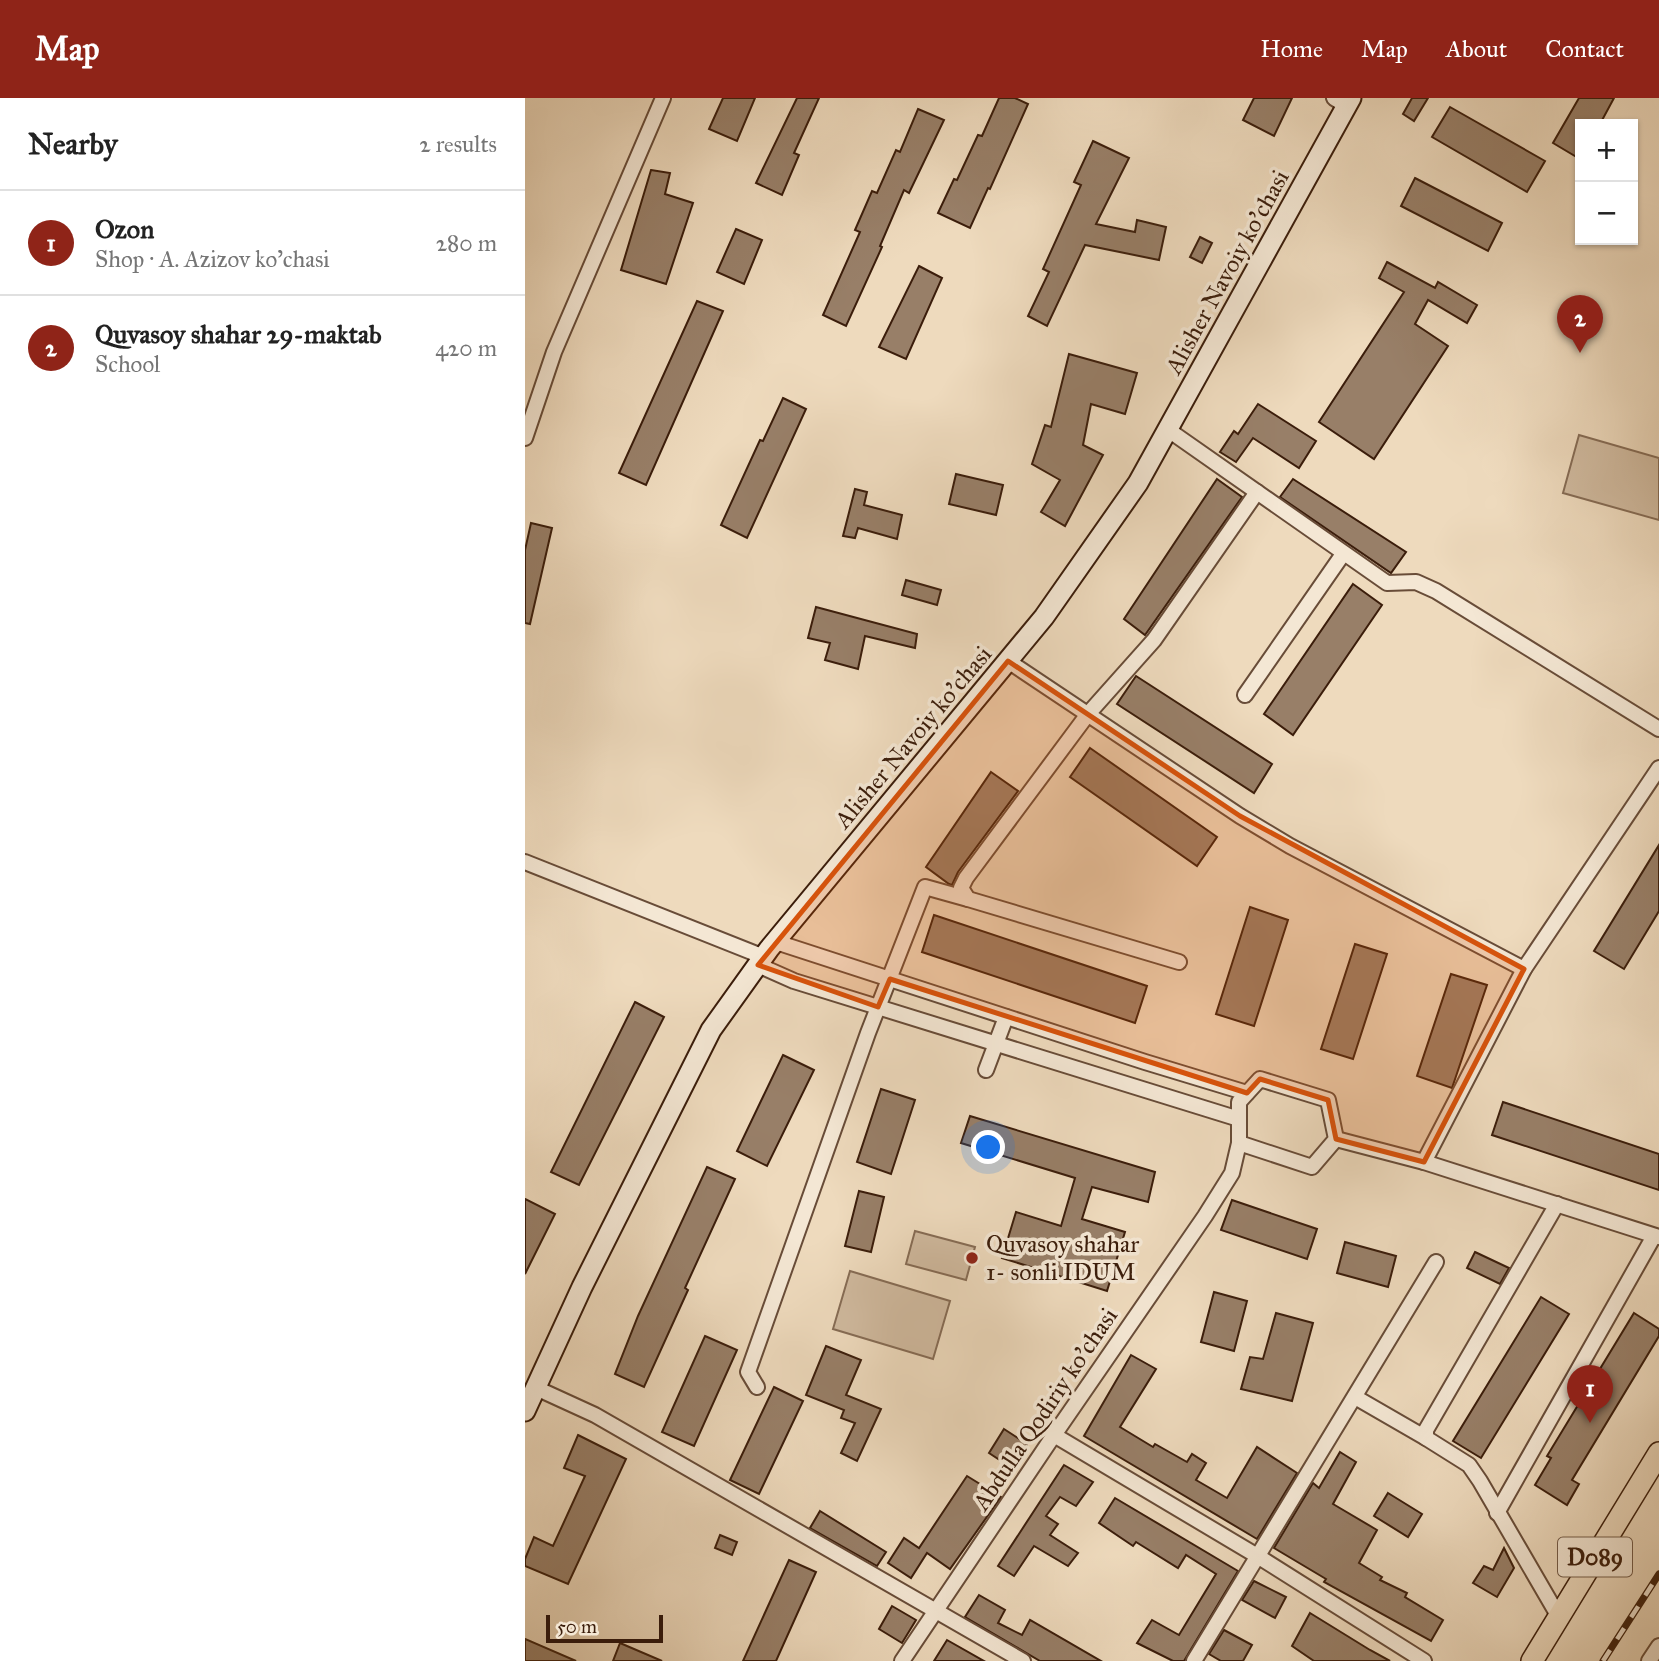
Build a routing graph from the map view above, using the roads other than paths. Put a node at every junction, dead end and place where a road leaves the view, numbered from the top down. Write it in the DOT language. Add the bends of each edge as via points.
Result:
graph roads {
  1 [pos="663,98"];
  2 [pos="1344,101"];
  3 [pos="1167,429"];
  4 [pos="525,438"];
  5 [pos="1257,492"];
  6 [pos="1343,554"];
  7 [pos="1008,661"];
  8 [pos="1245,695"];
  9 [pos="1088,715"];
  10 [pos="1659,729"];
  11 [pos="1659,768"];
  12 [pos="525,862"];
  13 [pos="968,899"];
  14 [pos="766,954"];
  15 [pos="1179,962"];
  16 [pos="1524,969"];
  17 [pos="890,979"];
  18 [pos="878,1007"];
  19 [pos="1006,1017"];
  20 [pos="995,1044"];
  21 [pos="986,1070"];
  22 [pos="1247,1093"];
  23 [pos="1239,1119"];
  24 [pos="1336,1139"];
  25 [pos="1239,1143"];
  26 [pos="1424,1162"];
  27 [pos="1557,1204"];
  28 [pos="1657,1237"];
  29 [pos="1436,1262"];
  30 [pos="757,1387"];
  31 [pos="535,1388"];
  32 [pos="1355,1397"];
  33 [pos="525,1411"];
  34 [pos="1054,1435"];
  35 [pos="1426,1438"];
  36 [pos="1659,1453"];
  37 [pos="1497,1513"];
  38 [pos="1259,1557"];
  39 [pos="936,1610"];
  40 [pos="1559,1617"];
  41 [pos="1659,1646"];
  42 [pos="902,1661"];
  43 [pos="1023,1661"];
  44 [pos="1194,1661"];
  45 [pos="1423,1661"];
  46 [pos="1532,1661"];
  47 [pos="1649,1661"];
  1 -- 4 [label="street" via="555,352"];
  2 -- 3 [label="street, Alisher Navoiy ko'chasi"];
  3 -- 5 [label="street"];
  3 -- 7 [label="street, Alisher Navoiy ko'chasi" via="1138,482"];
  5 -- 6 [label="street"];
  5 -- 9 [label="street" via="1154,639"];
  6 -- 8 [label="street"];
  6 -- 10 [label="street" via="1387,583 1416,582 1436,591"];
  7 -- 9 [label="street"];
  7 -- 14 [label="street, Alisher Navoiy ko'chasi"];
  9 -- 13 [label="street" via="966,878 961,888"];
  9 -- 16 [label="street" via="1290,846"];
  11 -- 16 [label="street"];
  12 -- 14 [label="street"];
  13 -- 15 [label="street"];
  13 -- 17 [label="street" via="925,887"];
  14 -- 17 [label="street"];
  14 -- 18 [label="street" via="794,981"];
  14 -- 31 [label="street, Alisher Navoiy ko'chasi" via="711,1030"];
  16 -- 26 [label="street"];
  17 -- 18 [label="street"];
  17 -- 19 [label="street"];
  18 -- 20 [label="street"];
  18 -- 30 [label="street" via="748,1373"];
  19 -- 20 [label="street"];
  19 -- 22 [label="street"];
  20 -- 21 [label="street"];
  20 -- 23 [label="street"];
  22 -- 23 [label="street" via="1239,1102"];
  22 -- 24 [label="street" via="1260,1079 1328,1100"];
  23 -- 25 [label="street"];
  24 -- 25 [label="street" via="1312,1167"];
  24 -- 26 [label="street"];
  25 -- 34 [label="street, Abdulla Qodiriy ko'chasi" via="1232,1173 1205,1216"];
  26 -- 27 [label="street"];
  27 -- 28 [label="street"];
  27 -- 35 [label="street" via="1426,1430"];
  28 -- 37 [label="street"];
  29 -- 32 [label="street"];
  31 -- 33 [label="street, Alisher Navoiy ko'chasi"];
  31 -- 39 [label="street" via="595,1415"];
  32 -- 35 [label="street"];
  32 -- 38 [label="street"];
  34 -- 38 [label="street"];
  34 -- 39 [label="street, Abdulla Qodiriy ko'chasi"];
  35 -- 37 [label="street" via="1469,1465"];
  36 -- 40 [label="main road, D089"];
  37 -- 40 [label="street"];
  38 -- 44 [label="street"];
  38 -- 45 [label="street"];
  39 -- 42 [label="street, Abdulla Qodiriy ko'chasi"];
  39 -- 43 [label="street"];
  40 -- 46 [label="main road, D089"];
  41 -- 47 [label="street"];
}
